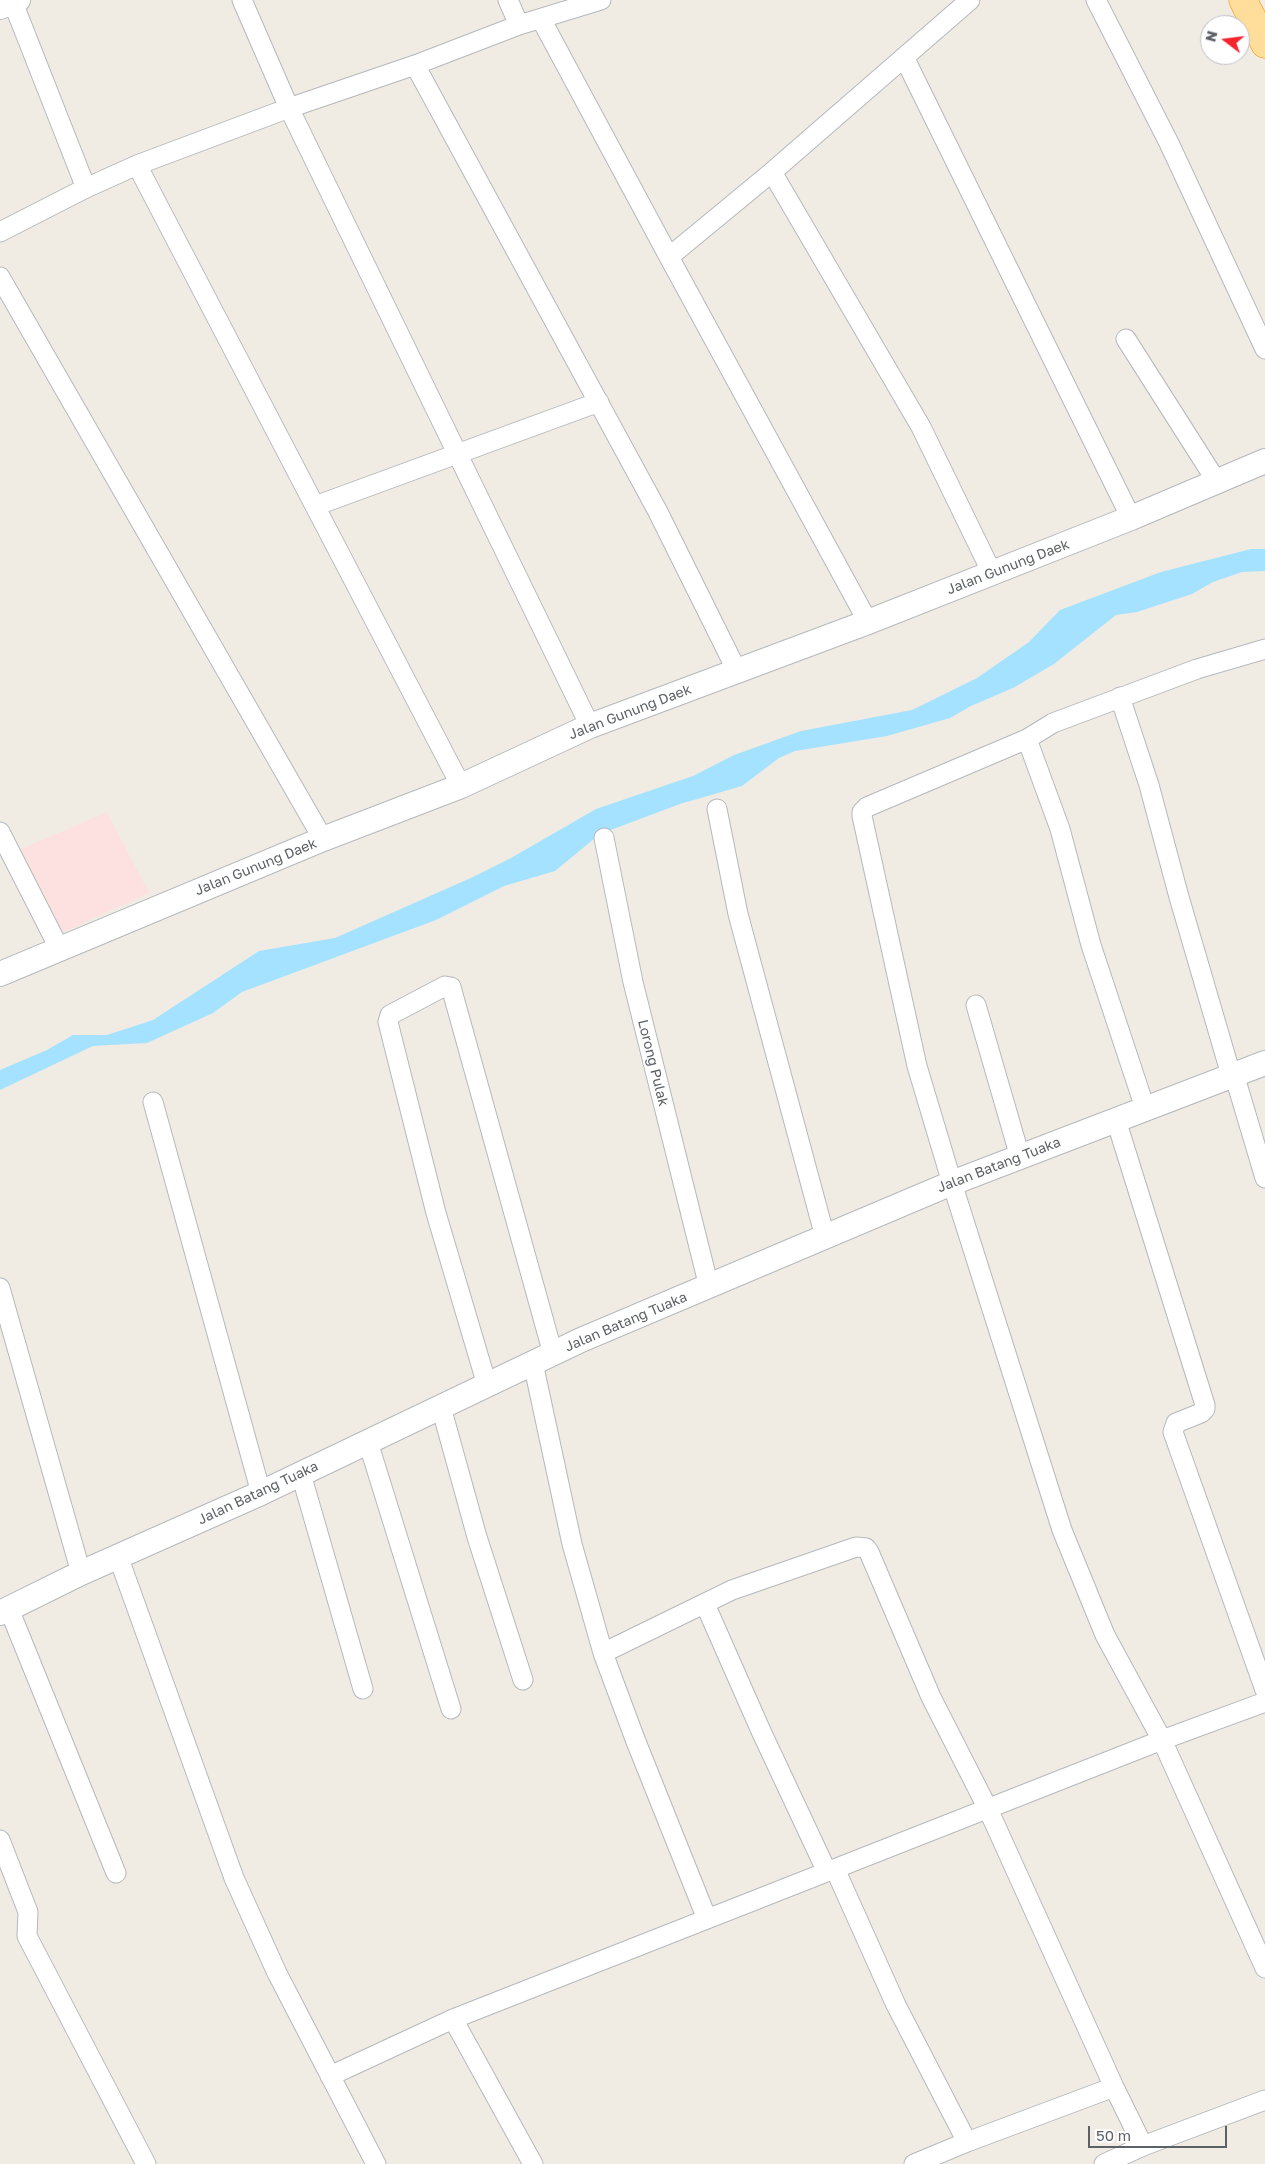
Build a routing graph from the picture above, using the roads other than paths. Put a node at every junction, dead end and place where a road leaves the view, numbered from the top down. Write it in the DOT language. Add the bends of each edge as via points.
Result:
graph roads {
  1 [pos="242,0"];
  2 [pos="508,0"];
  3 [pos="601,0"];
  4 [pos="970,0"];
  5 [pos="1096,0"];
  6 [pos="10,2"];
  7 [pos="1256,3"];
  8 [pos="542,19"];
  9 [pos="520,25"];
  10 [pos="1265,44"];
  11 [pos="904,57"];
  12 [pos="415,65"];
  13 [pos="289,108"];
  14 [pos="137,165"];
  15 [pos="772,172"];
  16 [pos="86,188"];
  17 [pos="0,232"];
  18 [pos="668,257"];
  19 [pos="0,277"];
  20 [pos="1126,339"];
  21 [pos="1265,349"];
  22 [pos="599,402"];
  23 [pos="458,454"];
  24 [pos="1265,461"];
  25 [pos="1217,482"];
  26 [pos="315,506"];
  27 [pos="1131,518"];
  28 [pos="992,573"];
  29 [pos="868,622"];
  30 [pos="1265,649"];
  31 [pos="737,671"];
  32 [pos="1120,697"];
  33 [pos="590,726"];
  34 [pos="1027,738"];
  35 [pos="461,786"];
  36 [pos="718,809"];
  37 [pos="0,832"];
  38 [pos="604,838"];
  39 [pos="323,840"];
  40 [pos="59,948"];
  41 [pos="0,974"];
  42 [pos="976,1005"];
  43 [pos="1265,1063"];
  44 [pos="1233,1074"];
  45 [pos="153,1102"];
  46 [pos="1145,1108"];
  47 [pos="1116,1120"];
  48 [pos="1020,1157"];
  49 [pos="1265,1178"];
  50 [pos="952,1183"];
  51 [pos="825,1238"];
  52 [pos="709,1287"];
  53 [pos="0,1288"];
  54 [pos="542,1359"];
  55 [pos="486,1385"];
  56 [pos="441,1407"];
  57 [pos="368,1442"];
  58 [pos="301,1474"];
  59 [pos="261,1493"];
  60 [pos="118,1556"];
  61 [pos="81,1573"];
  62 [pos="705,1604"];
  63 [pos="4,1611"];
  64 [pos="603,1653"];
  65 [pos="523,1680"];
  66 [pos="363,1689"];
  67 [pos="1265,1690"];
  68 [pos="1265,1702"];
  69 [pos="450,1709"];
  70 [pos="1162,1740"];
  71 [pos="988,1809"];
  72 [pos="0,1840"];
  73 [pos="831,1871"];
  74 [pos="116,1873"];
  75 [pos="707,1919"];
  76 [pos="1265,1968"];
  77 [pos="453,2019"];
  78 [pos="330,2076"];
  79 [pos="1114,2087"];
  80 [pos="1265,2100"];
  81 [pos="967,2142"];
  82 [pos="1143,2146"];
  83 [pos="146,2164"];
  84 [pos="376,2164"];
  85 [pos="533,2164"];
  86 [pos="914,2164"];
  87 [pos="1104,2164"];
  1 -- 13 [label="street"];
  2 -- 9 [label="street"];
  3 -- 8 [label="street"];
  4 -- 11 [label="street"];
  5 -- 21 [label="street" via="1169,143"];
  6 -- 16 [label="street"];
  7 -- 10 [label="highway"];
  8 -- 9 [label="street"];
  8 -- 18 [label="street"];
  9 -- 12 [label="street"];
  11 -- 15 [label="street"];
  11 -- 27 [label="street"];
  12 -- 13 [label="street"];
  12 -- 22 [label="street"];
  13 -- 14 [label="street"];
  13 -- 23 [label="street"];
  14 -- 16 [label="street"];
  14 -- 26 [label="street"];
  15 -- 18 [label="street"];
  15 -- 28 [label="street" via="921,427"];
  16 -- 17 [label="street"];
  18 -- 29 [label="street"];
  19 -- 39 [label="street"];
  20 -- 25 [label="street"];
  22 -- 23 [label="street"];
  22 -- 31 [label="street"];
  23 -- 26 [label="street"];
  23 -- 33 [label="street"];
  24 -- 25 [label="street, Jalan Gunung Daek"];
  25 -- 27 [label="street, Jalan Gunung Daek"];
  26 -- 35 [label="street"];
  27 -- 28 [label="street, Jalan Gunung Daek"];
  28 -- 29 [label="street, Jalan Gunung Daek"];
  29 -- 31 [label="street, Jalan Gunung Daek"];
  30 -- 32 [label="street"];
  31 -- 33 [label="street, Jalan Gunung Daek"];
  32 -- 34 [label="street" via="1053,723"];
  32 -- 44 [label="street" via="1149,785"];
  33 -- 35 [label="street, Jalan Gunung Daek"];
  34 -- 46 [label="street" via="1060,829 1091,945"];
  34 -- 50 [label="street" via="862,812 917,1066"];
  35 -- 39 [label="street, Jalan Gunung Daek"];
  36 -- 51 [label="street" via="738,914"];
  37 -- 40 [label="street"];
  38 -- 52 [label="street, Lorong Pulak" via="633,982"];
  39 -- 40 [label="street, Jalan Gunung Daek"];
  40 -- 41 [label="street, Jalan Gunung Daek"];
  42 -- 48 [label="street"];
  43 -- 44 [label="street, Jalan Batang Tuaka"];
  44 -- 46 [label="street, Jalan Batang Tuaka"];
  44 -- 49 [label="street"];
  45 -- 59 [label="street"];
  46 -- 47 [label="street, Jalan Batang Tuaka"];
  47 -- 48 [label="street, Jalan Batang Tuaka"];
  47 -- 67 [label="street" via="1205,1405 1201,1413 1176,1423 1173,1432"];
  48 -- 50 [label="street, Jalan Batang Tuaka"];
  50 -- 51 [label="street, Jalan Batang Tuaka"];
  50 -- 70 [label="street" via="1062,1530 1105,1635"];
  51 -- 52 [label="street, Jalan Batang Tuaka"];
  52 -- 54 [label="street, Jalan Batang Tuaka"];
  53 -- 61 [label="street"];
  54 -- 55 [label="street, Jalan Batang Tuaka"];
  54 -- 55 [label="street" via="451,987 445,986 390,1015 388,1022 436,1213"];
  54 -- 64 [label="street" via="572,1544"];
  55 -- 56 [label="street, Jalan Batang Tuaka"];
  56 -- 57 [label="street, Jalan Batang Tuaka"];
  56 -- 65 [label="street" via="476,1537"];
  57 -- 58 [label="street, Jalan Batang Tuaka"];
  57 -- 69 [label="street"];
  58 -- 59 [label="street, Jalan Batang Tuaka"];
  58 -- 66 [label="street"];
  59 -- 60 [label="street, Jalan Batang Tuaka"];
  60 -- 61 [label="street, Jalan Batang Tuaka"];
  60 -- 78 [label="street" via="234,1878 277,1973"];
  61 -- 63 [label="street, Jalan Batang Tuaka"];
  62 -- 64 [label="street"];
  62 -- 71 [label="street" via="732,1590 856,1547 866,1548 931,1697"];
  62 -- 73 [label="street" via="761,1731"];
  63 -- 74 [label="street"];
  64 -- 75 [label="street"];
  68 -- 70 [label="street"];
  70 -- 71 [label="street"];
  70 -- 76 [label="street"];
  71 -- 73 [label="street"];
  71 -- 79 [label="street"];
  72 -- 83 [label="street" via="28,1912 27,1936"];
  73 -- 75 [label="street"];
  73 -- 81 [label="street"];
  75 -- 77 [label="street"];
  77 -- 78 [label="street"];
  77 -- 85 [label="street"];
  78 -- 84 [label="street"];
  79 -- 81 [label="street"];
  79 -- 82 [label="street"];
  80 -- 82 [label="street"];
  81 -- 86 [label="street"];
  82 -- 87 [label="street"];
}
